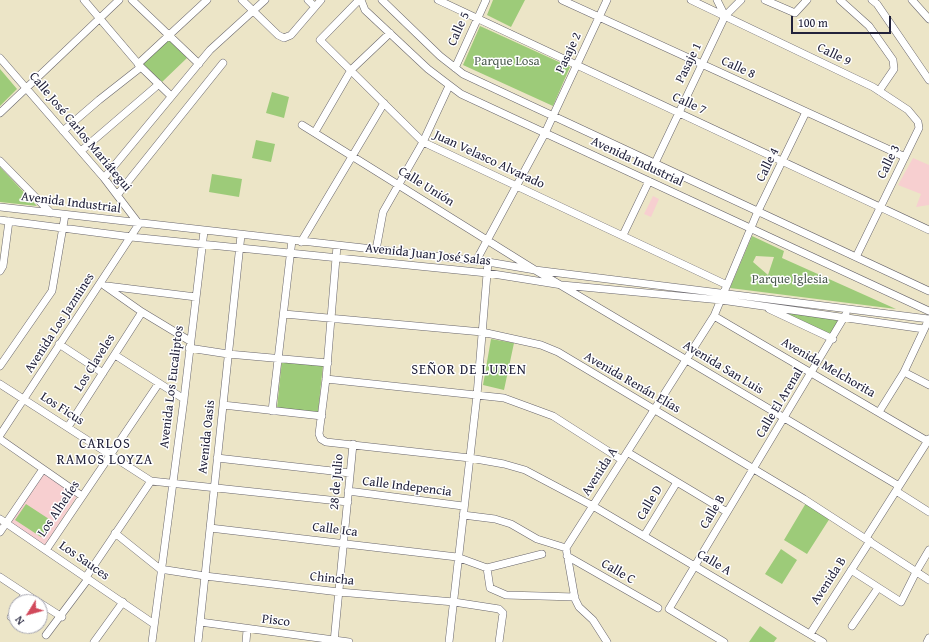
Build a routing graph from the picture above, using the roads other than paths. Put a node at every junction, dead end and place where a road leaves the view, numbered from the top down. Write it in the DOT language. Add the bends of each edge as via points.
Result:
graph roads {
  1 [pos="84,0"];
  2 [pos="119,0"];
  3 [pos="132,0"];
  4 [pos="207,0"];
  5 [pos="242,0"];
  6 [pos="265,0"];
  7 [pos="308,0"];
  8 [pos="321,0"];
  9 [pos="360,0"];
  10 [pos="382,0"];
  11 [pos="438,0"];
  12 [pos="486,0"];
  13 [pos="562,0"];
  14 [pos="607,0"];
  15 [pos="691,0"];
  16 [pos="717,0"];
  17 [pos="740,0"];
  18 [pos="765,0"];
  19 [pos="807,0"];
  20 [pos="840,0"];
  21 [pos="912,0"];
  22 [pos="876,1"];
  23 [pos="315,7"];
  24 [pos="254,11"];
  25 [pos="725,16"];
  26 [pos="598,17"];
  27 [pos="98,18"];
  28 [pos="477,18"];
  29 [pos="929,18"];
  30 [pos="390,33"];
  31 [pos="168,36"];
  32 [pos="0,58"];
  33 [pos="223,63"];
  34 [pos="199,64"];
  35 [pos="701,64"];
  36 [pos="577,65"];
  37 [pos="139,66"];
  38 [pos="455,68"];
  39 [pos="350,70"];
  40 [pos="929,80"];
  41 [pos="159,84"];
  42 [pos="449,86"];
  43 [pos="26,87"];
  44 [pos="879,91"];
  45 [pos="171,96"];
  46 [pos="384,103"];
  47 [pos="806,112"];
  48 [pos="0,113"];
  49 [pos="679,113"];
  50 [pos="552,116"];
  51 [pos="302,125"];
  52 [pos="63,131"];
  53 [pos="315,132"];
  54 [pos="545,133"];
  55 [pos="423,142"];
  56 [pos="81,151"];
  57 [pos="352,155"];
  58 [pos="904,157"];
  59 [pos="0,161"];
  60 [pos="783,162"];
  61 [pos="655,163"];
  62 [pos="104,178"];
  63 [pos="649,181"];
  64 [pos="399,184"];
  65 [pos="516,187"];
  66 [pos="118,194"];
  67 [pos="0,207"];
  68 [pos="880,207"];
  69 [pos="758,211"];
  70 [pos="51,213"];
  71 [pos="65,215"];
  72 [pos="0,220"];
  73 [pos="9,221"];
  74 [pos="139,224"];
  75 [pos="62,227"];
  76 [pos="751,228"];
  77 [pos="929,230"];
  78 [pos="204,231"];
  79 [pos="241,235"];
  80 [pos="623,235"];
  81 [pos="132,237"];
  82 [pos="486,239"];
  83 [pos="292,240"];
  84 [pos="302,242"];
  85 [pos="202,244"];
  86 [pos="337,246"];
  87 [pos="239,248"];
  88 [pos="376,250"];
  89 [pos="290,253"];
  90 [pos="856,257"];
  91 [pos="336,258"];
  92 [pos="476,261"];
  93 [pos="488,262"];
  94 [pos="535,270"];
  95 [pos="0,271"];
  96 [pos="487,273"];
  97 [pos="645,283"];
  98 [pos="562,285"];
  99 [pos="102,286"];
  100 [pos="725,289"];
  101 [pos="929,291"];
  102 [pos="644,293"];
  103 [pos="196,297"];
  104 [pos="721,300"];
  105 [pos="762,306"];
  106 [pos="849,308"];
  107 [pos="929,311"];
  108 [pos="142,312"];
  109 [pos="284,314"];
  110 [pos="714,316"];
  111 [pos="844,317"];
  112 [pos="332,318"];
  113 [pos="929,319"];
  114 [pos="924,328"];
  115 [pos="482,332"];
  116 [pos="833,339"];
  117 [pos="59,344"];
  118 [pos="190,344"];
  119 [pos="228,354"];
  120 [pos="115,355"];
  121 [pos="278,357"];
  122 [pos="687,360"];
  123 [pos="328,363"];
  124 [pos="0,366"];
  125 [pos="812,372"];
  126 [pos="904,372"];
  127 [pos="103,373"];
  128 [pos="326,379"];
  129 [pos="159,382"];
  130 [pos="0,384"];
  131 [pos="929,385"];
  132 [pos="477,395"];
  133 [pos="184,399"];
  134 [pos="24,400"];
  135 [pos="223,405"];
  136 [pos="655,410"];
  137 [pos="272,411"];
  138 [pos="879,412"];
  139 [pos="322,416"];
  140 [pos="783,418"];
  141 [pos="68,427"];
  142 [pos="0,435"];
  143 [pos="0,439"];
  144 [pos="929,441"];
  145 [pos="353,444"];
  146 [pos="627,452"];
  147 [pos="110,456"];
  148 [pos="217,458"];
  149 [pos="470,458"];
  150 [pos="622,460"];
  151 [pos="43,469"];
  152 [pos="754,469"];
  153 [pos="350,473"];
  154 [pos="151,481"];
  155 [pos="677,482"];
  156 [pos="172,483"];
  157 [pos="214,486"];
  158 [pos="897,489"];
  159 [pos="348,491"];
  160 [pos="82,496"];
  161 [pos="348,502"];
  162 [pos="463,506"];
  163 [pos="593,506"];
  164 [pos="727,512"];
  165 [pos="929,512"];
  166 [pos="462,514"];
  167 [pos="3,521"];
  168 [pos="210,528"];
  169 [pos="0,532"];
  170 [pos="115,533"];
  171 [pos="644,536"];
  172 [pos="868,540"];
  173 [pos="343,543"];
  174 [pos="46,550"];
  175 [pos="929,550"];
  176 [pos="566,552"];
  177 [pos="542,554"];
  178 [pos="457,557"];
  179 [pos="695,566"];
  180 [pos="487,568"];
  181 [pos="160,569"];
  182 [pos="851,570"];
  183 [pos="916,572"];
  184 [pos="205,576"];
  185 [pos="0,577"];
  186 [pos="87,578"];
  187 [pos="929,580"];
  188 [pos="878,588"];
  189 [pos="339,592"];
  190 [pos="25,594"];
  191 [pos="575,597"];
  192 [pos="123,602"];
  193 [pos="454,602"];
  194 [pos="48,608"];
  195 [pos="658,608"];
  196 [pos="62,616"];
  197 [pos="200,622"];
  198 [pos="154,624"];
  199 [pos="852,626"];
  200 [pos="247,630"];
  201 [pos="153,634"];
  202 [pos="810,634"];
  203 [pos="46,635"];
  204 [pos="289,638"];
  205 [pos="929,638"];
  206 [pos="334,641"];
  207 [pos="94,642"];
  208 [pos="147,642"];
  209 [pos="152,642"];
  210 [pos="198,642"];
  211 [pos="246,642"];
  212 [pos="349,642"];
  213 [pos="449,642"];
  214 [pos="499,642"];
  215 [pos="607,642"];
  216 [pos="724,642"];
  217 [pos="823,642"];
  218 [pos="927,642"];
  1 -- 27 [label="street"];
  2 -- 27 [label="street"];
  3 -- 31 [label="street"];
  4 -- 31 [label="street"];
  5 -- 24 [label="street"];
  6 -- 24 [label="street"];
  7 -- 23 [label="street"];
  8 -- 23 [label="street"];
  9 -- 30 [label="street, Avenida Industrial" via="365,10"];
  9 -- 39 [label="street, Juan Velasco Alvarado" via="320,40"];
  10 -- 38 [label="street, Avenida Industrial"];
  11 -- 28 [label="street, Calle 7"];
  12 -- 28 [label="street, Calle 5"];
  13 -- 26 [label="street, Calle 8"];
  14 -- 26 [label="street, Pasaje 2"];
  15 -- 25 [label="street, Calle 9"];
  16 -- 25 [label="street"];
  17 -- 25 [label="street, Pasaje 1"];
  18 -- 19 [label="street" via="795,13"];
  20 -- 44 [label="street" via="869,26 893,60 894,69"];
  21 -- 29 [label="street"];
  22 -- 40 [label="street"];
  23 -- 24 [label="street" via="291,35 284,38"];
  24 -- 34 [label="street" via="210,50"];
  25 -- 35 [label="street, Pasaje 1"];
  25 -- 44 [label="street, Calle 9"];
  26 -- 35 [label="street, Calle 8"];
  26 -- 36 [label="street, Pasaje 2"];
  27 -- 37 [label="street"];
  27 -- 43 [label="street"];
  28 -- 36 [label="street, Calle 7"];
  28 -- 38 [label="street, Calle 5"];
  30 -- 39 [label="street"];
  30 -- 42 [label="street, Avenida Industrial"];
  31 -- 34 [label="street"];
  31 -- 37 [label="street"];
  32 -- 43 [label="street, Calle José Carlos Mariátegui"];
  33 -- 66 [label="street"];
  34 -- 45 [label="street"];
  35 -- 47 [label="street, Calle 8"];
  35 -- 49 [label="street, Pasaje 1"];
  36 -- 49 [label="street, Calle 7"];
  36 -- 50 [label="street, Pasaje 2"];
  37 -- 41 [label="street"];
  37 -- 52 [label="street"];
  38 -- 50 [label="street, Avenida Industrial"];
  39 -- 46 [label="street, Juan Velasco Alvarado"];
  39 -- 53 [label="street"];
  41 -- 45 [label="street"];
  41 -- 56 [label="street"];
  42 -- 54 [label="street, Avenida Industrial"];
  42 -- 55 [label="street"];
  43 -- 48 [label="street"];
  43 -- 52 [label="street, Calle José Carlos Mariátegui"];
  44 -- 58 [label="street, Calle 3" via="908,110 918,122 919,128"];
  45 -- 62 [label="street"];
  46 -- 55 [label="street, Juan Velasco Alvarado"];
  46 -- 57 [label="street"];
  47 -- 58 [label="street, Calle 8"];
  47 -- 60 [label="street, Calle 4"];
  49 -- 60 [label="street, Calle 7"];
  49 -- 61 [label="street, Pasaje 1"];
  50 -- 54 [label="street, Pasaje 2"];
  50 -- 61 [label="street, Avenida Industrial"];
  51 -- 53 [label="street, Calle Unión"];
  52 -- 56 [label="street, Calle José Carlos Mariátegui"];
  53 -- 57 [label="street, Calle Unión"];
  54 -- 63 [label="street, Avenida Industrial"];
  54 -- 65 [label="street, Pasaje 2"];
  55 -- 64 [label="street"];
  55 -- 65 [label="street, Juan Velasco Alvarado"];
  56 -- 62 [label="street, Calle José Carlos Mariátegui"];
  57 -- 64 [label="street, Calle Unión"];
  57 -- 84 [label="street"];
  58 -- 68 [label="street, Calle 3"];
  59 -- 70 [label="street"];
  60 -- 68 [label="street, Calle 7"];
  60 -- 69 [label="street, Calle 4"];
  61 -- 69 [label="street, Avenida Industrial"];
  62 -- 66 [label="street, Calle José Carlos Mariátegui"];
  63 -- 76 [label="street, Avenida Industrial"];
  63 -- 80 [label="street"];
  64 -- 82 [label="street, Calle Unión"];
  64 -- 88 [label="street" via="383,212"];
  65 -- 80 [label="street, Juan Velasco Alvarado"];
  65 -- 82 [label="street, Pasaje 2"];
  66 -- 74 [label="street, Calle José Carlos Mariátegui"];
  67 -- 70 [label="street, Avenida Industrial"];
  68 -- 77 [label="street, Calle 7"];
  68 -- 90 [label="street, Calle 3"];
  69 -- 76 [label="street, Calle 4"];
  69 -- 90 [label="street, Avenida Industrial"];
  70 -- 71 [label="street, Avenida Industrial"];
  71 -- 74 [label="street, Avenida Industrial"];
  71 -- 75 [label="street"];
  72 -- 73 [label="street, Avenida Juan José Salas"];
  73 -- 75 [label="street, Avenida Juan José Salas"];
  73 -- 95 [label="street" via="3,266"];
  74 -- 78 [label="street, Avenida Juan José Salas"];
  74 -- 81 [label="street, Avenida Los Jazmines"];
  75 -- 81 [label="street, Avenida Juan José Salas"];
  75 -- 124 [label="street" via="52,291"];
  76 -- 100 [label="street, Calle 4"];
  76 -- 107 [label="street, Avenida Industrial"];
  78 -- 79 [label="street, Avenida Juan José Salas"];
  78 -- 85 [label="street, Avenida Los Eucaliptos"];
  79 -- 83 [label="street, Avenida Juan José Salas"];
  79 -- 87 [label="street, Avenida Oasis"];
  80 -- 100 [label="street, Juan Velasco Alvarado"];
  81 -- 85 [label="street, Avenida Juan José Salas"];
  81 -- 99 [label="street, Avenida Los Jazmines"];
  82 -- 92 [label="street, Pasaje 2"];
  82 -- 94 [label="street, Calle Unión"];
  83 -- 84 [label="street, Avenida Juan José Salas"];
  83 -- 89 [label="street"];
  84 -- 86 [label="street, Avenida Juan José Salas"];
  85 -- 87 [label="street, Avenida Juan José Salas"];
  85 -- 103 [label="street, Avenida Los Eucaliptos"];
  86 -- 88 [label="street, Avenida Juan José Salas"];
  86 -- 91 [label="street"];
  87 -- 89 [label="street, Avenida Juan José Salas"];
  87 -- 119 [label="street, Avenida Oasis"];
  88 -- 92 [label="street, Avenida Juan José Salas"];
  89 -- 91 [label="street, Avenida Juan José Salas"];
  89 -- 109 [label="street"];
  90 -- 101 [label="street, Avenida Industrial"];
  91 -- 96 [label="street, Avenida Juan José Salas"];
  91 -- 112 [label="street"];
  92 -- 93 [label="street, Avenida Juan José Salas"];
  93 -- 94 [label="street, Avenida Juan José Salas"];
  93 -- 96 [label="street"];
  94 -- 97 [label="street, Avenida Juan José Salas"];
  94 -- 98 [label="street, Avenida San Luis"];
  96 -- 98 [label="street, Avenida Juan José Salas"];
  96 -- 115 [label="street"];
  97 -- 100 [label="street, Avenida Juan José Salas"];
  97 -- 102 [label="street"];
  98 -- 102 [label="street, Avenida Juan José Salas"];
  98 -- 122 [label="street, Avenida San Luis"];
  99 -- 103 [label="street"];
  99 -- 108 [label="street"];
  99 -- 117 [label="street, Avenida Los Jazmines"];
  100 -- 104 [label="street, Calle 4"];
  100 -- 106 [label="street, Avenida Juan José Salas"];
  102 -- 104 [label="street, Avenida Juan José Salas"];
  103 -- 118 [label="street, Avenida Los Eucaliptos"];
  104 -- 105 [label="street, Avenida Juan José Salas"];
  104 -- 110 [label="street, Calle 4"];
  105 -- 111 [label="street, Avenida Juan José Salas"];
  105 -- 116 [label="street"];
  106 -- 111 [label="street, Calle El Arenal"];
  106 -- 113 [label="street, Avenida Juan José Salas"];
  108 -- 118 [label="street"];
  108 -- 120 [label="street, Los Claveles"];
  109 -- 112 [label="street, Avenida Renán Elías"];
  109 -- 121 [label="street"];
  110 -- 122 [label="street, Avenida A"];
  110 -- 125 [label="street, Avenida Melchorita"];
  111 -- 114 [label="street, Avenida Juan José Salas"];
  111 -- 116 [label="street, Calle El Arenal"];
  112 -- 115 [label="street, Avenida Renán Elías"];
  112 -- 123 [label="street"];
  113 -- 114 [label="street"];
  114 -- 126 [label="street"];
  115 -- 132 [label="street"];
  115 -- 136 [label="street, Avenida Renán Elías" via="534,343 558,352"];
  116 -- 125 [label="street, Calle El Arenal"];
  117 -- 127 [label="street"];
  117 -- 134 [label="street, Avenida Los Jazmines"];
  118 -- 119 [label="street"];
  118 -- 133 [label="street, Avenida Los Eucaliptos"];
  119 -- 121 [label="street"];
  119 -- 135 [label="street, Avenida Oasis"];
  120 -- 127 [label="street, Los Claveles"];
  120 -- 129 [label="street"];
  121 -- 123 [label="street"];
  121 -- 137 [label="street"];
  122 -- 136 [label="street, Avenida A"];
  122 -- 140 [label="street, Avenida San Luis"];
  123 -- 128 [label="street"];
  125 -- 138 [label="street, Avenida Melchorita"];
  125 -- 140 [label="street, Calle El Arenal"];
  126 -- 131 [label="street"];
  126 -- 138 [label="street"];
  127 -- 141 [label="street, Los Claveles"];
  128 -- 132 [label="street"];
  128 -- 139 [label="street"];
  129 -- 133 [label="street"];
  129 -- 147 [label="street, Los Alhelíes"];
  130 -- 134 [label="street, Los Ficus"];
  132 -- 149 [label="street"];
  132 -- 150 [label="street" via="504,398 553,416"];
  133 -- 156 [label="street, Avenida Los Eucaliptos"];
  134 -- 141 [label="street, Los Ficus"];
  134 -- 142 [label="street, Avenida Los Jazmines"];
  135 -- 137 [label="street"];
  135 -- 148 [label="street, Avenida Oasis"];
  136 -- 146 [label="street, Avenida A"];
  136 -- 152 [label="street, Avenida Renán Elías"];
  137 -- 139 [label="street"];
  138 -- 144 [label="street, Avenida Melchorita"];
  139 -- 145 [label="street, Calle A" via="319,434 321,438 326,442"];
  140 -- 152 [label="street, Calle El Arenal"];
  140 -- 158 [label="street, Avenida San Luis"];
  141 -- 147 [label="street, Los Ficus"];
  143 -- 151 [label="street"];
  144 -- 158 [label="street, Avenida B"];
  145 -- 149 [label="street, Calle A"];
  145 -- 153 [label="street, 28 de Julio"];
  146 -- 150 [label="street, Avenida A"];
  146 -- 155 [label="street"];
  147 -- 154 [label="street, Los Ficus"];
  147 -- 160 [label="street, Los Alhelíes"];
  148 -- 153 [label="street"];
  148 -- 157 [label="street, Avenida Oasis"];
  149 -- 162 [label="street"];
  149 -- 163 [label="street, Calle A" via="525,470"];
  150 -- 163 [label="street, Avenida A"];
  151 -- 160 [label="street"];
  151 -- 167 [label="street"];
  152 -- 164 [label="street, Calle B"];
  152 -- 172 [label="street, Avenida Renán Elías"];
  153 -- 159 [label="street, 28 de Julio"];
  154 -- 156 [label="street"];
  154 -- 170 [label="street"];
  155 -- 164 [label="street"];
  155 -- 171 [label="street, Calle D"];
  156 -- 157 [label="street"];
  156 -- 181 [label="street, Avenida Los Eucaliptos"];
  157 -- 161 [label="street"];
  157 -- 168 [label="street, Avenida Oasis"];
  158 -- 165 [label="street, Avenida San Luis"];
  158 -- 172 [label="street, Avenida B"];
  159 -- 161 [label="street, 28 de Julio"];
  159 -- 162 [label="street, Calle Indepencia"];
  160 -- 174 [label="street, Los Alhelíes"];
  161 -- 173 [label="street, 28 de Julio"];
  162 -- 166 [label="street"];
  163 -- 171 [label="street, Calle A"];
  163 -- 176 [label="street, Avenida A"];
  164 -- 179 [label="street, Calle B"];
  166 -- 176 [label="street, Calle C" via="511,524"];
  166 -- 178 [label="street"];
  167 -- 169 [label="street"];
  167 -- 174 [label="street, Los Sauces"];
  168 -- 173 [label="street, Calle Ica"];
  168 -- 184 [label="street, Avenida Oasis"];
  170 -- 181 [label="street"];
  170 -- 186 [label="street"];
  171 -- 179 [label="street, Calle A"];
  172 -- 182 [label="street, Avenida B"];
  172 -- 183 [label="street, Avenida Renán Elías"];
  173 -- 178 [label="street, Calle Ica"];
  173 -- 189 [label="street, 28 de Julio"];
  174 -- 186 [label="street, Los Sauces"];
  175 -- 183 [label="street"];
  176 -- 191 [label="street"];
  176 -- 195 [label="street, Calle C"];
  177 -- 180 [label="street"];
  178 -- 180 [label="street, Calle Ica"];
  178 -- 193 [label="street"];
  179 -- 202 [label="street, Calle A"];
  179 -- 216 [label="street, Calle B" via="669,610"];
  180 -- 191 [label="street" via="490,588 506,595"];
  181 -- 184 [label="street, Chincha"];
  181 -- 198 [label="street, Avenida Los Eucaliptos"];
  182 -- 188 [label="street"];
  182 -- 202 [label="street, Avenida B"];
  183 -- 187 [label="street, Avenida Renán Elías"];
  183 -- 188 [label="street" via="901,602"];
  184 -- 189 [label="street, Chincha"];
  184 -- 197 [label="street, Avenida Oasis"];
  185 -- 190 [label="street"];
  186 -- 192 [label="street, Los Sauces"];
  186 -- 196 [label="street"];
  188 -- 199 [label="street"];
  189 -- 193 [label="street, Chincha"];
  189 -- 206 [label="street, 28 de Julio"];
  191 -- 215 [label="street" via="579,607 593,620"];
  192 -- 198 [label="street, Los Sauces"];
  192 -- 207 [label="street"];
  193 -- 213 [label="street"];
  193 -- 214 [label="street, Chincha" via="502,610"];
  194 -- 196 [label="street"];
  196 -- 203 [label="street"];
  197 -- 200 [label="street, Pisco"];
  197 -- 210 [label="street, Avenida Oasis"];
  198 -- 201 [label="street, Avenida Los Eucaliptos"];
  200 -- 204 [label="street, Pisco"];
  200 -- 211 [label="street"];
  201 -- 208 [label="street"];
  201 -- 209 [label="street, Avenida Los Eucaliptos"];
  202 -- 217 [label="street, Calle A"];
  204 -- 206 [label="street, Pisco"];
  205 -- 218 [label="street"];
  206 -- 212 [label="street, Pisco"];
}
